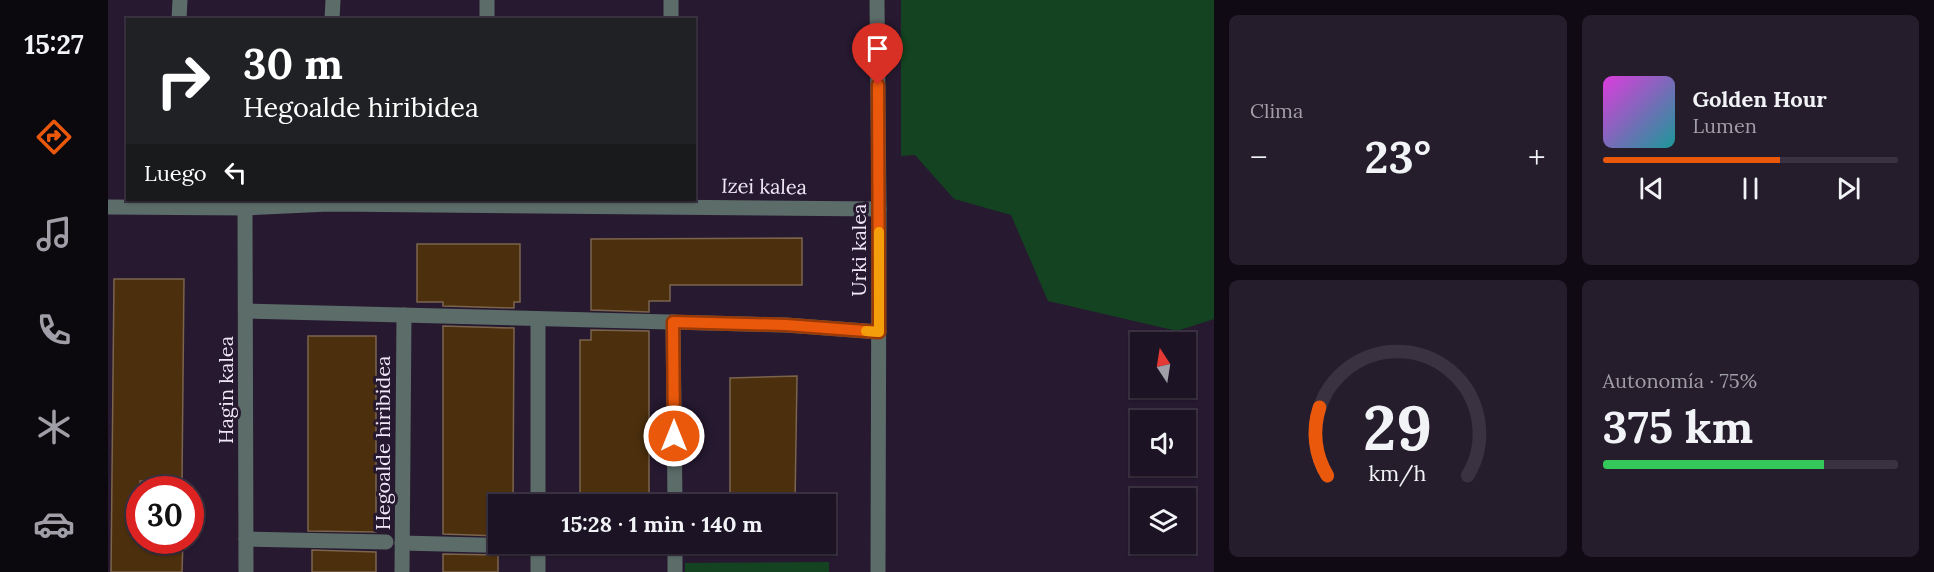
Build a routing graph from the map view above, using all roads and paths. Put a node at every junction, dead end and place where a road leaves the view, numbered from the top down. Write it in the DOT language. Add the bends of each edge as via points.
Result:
graph roads {
  1 [pos="180,0"];
  2 [pos="333,0"];
  3 [pos="487,0"];
  4 [pos="671,0"];
  5 [pos="877,0"];
  6 [pos="179,18"];
  7 [pos="332,18"];
  8 [pos="487,18"];
  9 [pos="671,18"];
  10 [pos="329,202"];
  11 [pos="485,202"];
  12 [pos="670,202"];
  13 [pos="178,203"];
  14 [pos="108,207"];
  15 [pos="245,207"];
  16 [pos="879,209"];
  17 [pos="246,311"];
  18 [pos="404,315"];
  19 [pos="538,319"];
  20 [pos="673,322"];
  21 [pos="879,332"];
  22 [pos="538,494"];
  23 [pos="675,494"];
  24 [pos="246,539"];
  25 [pos="386,542"];
  26 [pos="402,543"];
  27 [pos="488,544"];
  28 [pos="535,554"];
  29 [pos="675,554"];
  30 [pos="246,572"];
  31 [pos="402,572"];
  32 [pos="538,572"];
  33 [pos="675,572"];
  34 [pos="878,572"];
  1 -- 6 [label="street"];
  2 -- 7 [label="street"];
  3 -- 8 [label="street"];
  4 -- 9 [label="street"];
  5 -- 16 [label="street, Urki kalea"];
  10 -- 11 [label="street, Izei kalea"];
  10 -- 15 [label="street, Izei kalea"];
  11 -- 12 [label="street, Izei kalea"];
  12 -- 16 [label="street, Izei kalea"];
  13 -- 14 [label="street, Izei kalea"];
  13 -- 15 [label="street, Izei kalea"];
  15 -- 17 [label="street, Hagin kalea"];
  16 -- 21 [label="street, Urki kalea"];
  17 -- 18 [label="street"];
  17 -- 24 [label="street, Hagin kalea"];
  18 -- 19 [label="street"];
  18 -- 26 [label="street, Hegoalde hiribidea"];
  19 -- 20 [label="street"];
  19 -- 22 [label="street"];
  20 -- 21 [label="street"];
  20 -- 23 [label="street"];
  21 -- 34 [label="street, Urki kalea"];
  24 -- 25 [label="street"];
  24 -- 30 [label="street, Hagin kalea"];
  26 -- 27 [label="street"];
  26 -- 31 [label="street, Hegoalde hiribidea"];
  28 -- 32 [label="street"];
  29 -- 33 [label="street"];
}
